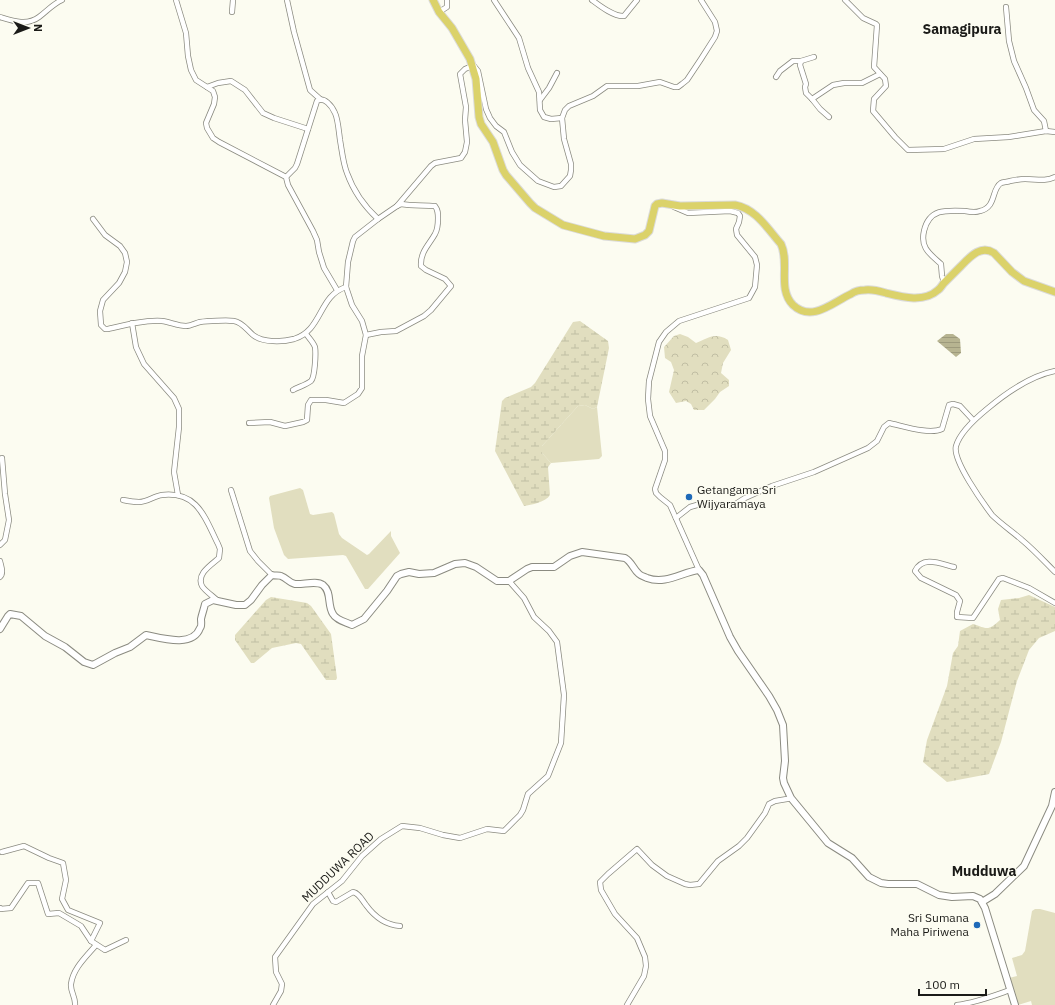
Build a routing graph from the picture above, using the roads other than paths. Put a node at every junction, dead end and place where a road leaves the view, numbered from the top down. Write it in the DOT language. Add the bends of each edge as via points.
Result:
graph roads {
  1 [pos="62,0"];
  2 [pos="176,0"];
  3 [pos="233,0"];
  4 [pos="287,0"];
  5 [pos="433,0"];
  6 [pos="447,0"];
  7 [pos="494,0"];
  8 [pos="592,0"];
  9 [pos="637,0"];
  10 [pos="701,0"];
  11 [pos="845,0"];
  12 [pos="1006,8"];
  13 [pos="232,12"];
  14 [pos="439,12"];
  15 [pos="0,17"];
  16 [pos="814,57"];
  17 [pos="801,61"];
  18 [pos="472,66"];
  19 [pos="557,73"];
  20 [pos="880,74"];
  21 [pos="776,77"];
  22 [pos="207,87"];
  23 [pos="320,99"];
  24 [pos="812,99"];
  25 [pos="540,100"];
  26 [pos="829,117"];
  27 [pos="562,118"];
  28 [pos="308,128"];
  29 [pos="1046,131"];
  30 [pos="1055,132"];
  31 [pos="1055,176"];
  32 [pos="286,177"];
  33 [pos="671,204"];
  34 [pos="397,206"];
  35 [pos="93,219"];
  36 [pos="378,219"];
  37 [pos="944,283"];
  38 [pos="346,287"];
  39 [pos="337,290"];
  40 [pos="1055,292"];
  41 [pos="132,323"];
  42 [pos="306,334"];
  43 [pos="366,335"];
  44 [pos="1055,371"];
  45 [pos="293,390"];
  46 [pos="973,420"];
  47 [pos="249,423"];
  48 [pos="2,458"];
  49 [pos="231,490"];
  50 [pos="178,495"];
  51 [pos="123,500"];
  52 [pos="676,518"];
  53 [pos="0,545"];
  54 [pos="0,561"];
  55 [pos="954,567"];
  56 [pos="699,570"];
  57 [pos="1055,572"];
  58 [pos="272,575"];
  59 [pos="0,577"];
  60 [pos="509,581"];
  61 [pos="218,601"];
  62 [pos="1055,603"];
  63 [pos="1,623"];
  64 [pos="1055,792"];
  65 [pos="790,798"];
  66 [pos="2,852"];
  67 [pos="328,892"];
  68 [pos="982,902"];
  69 [pos="0,908"];
  70 [pos="400,926"];
  71 [pos="126,940"];
  72 [pos="91,941"];
  73 [pos="96,945"];
  74 [pos="1010,990"];
  75 [pos="75,1005"];
  76 [pos="274,1005"];
  77 [pos="627,1005"];
  78 [pos="957,1005"];
  79 [pos="1014,1005"];
  1 -- 15 [label="street" via="34,21 16,22"];
  2 -- 22 [label="street" via="186,33 191,70 196,80"];
  3 -- 13 [label="street"];
  4 -- 23 [label="street" via="310,90"];
  5 -- 14 [label="main road"];
  6 -- 14 [label="street" via="447,8"];
  7 -- 25 [label="street" via="519,38"];
  8 -- 9 [label="street" via="620,16 624,16"];
  10 -- 27 [label="street" via="715,22 717,32 687,80 678,87 660,82 638,86 607,86 593,96 569,106"];
  11 -- 20 [label="street" via="863,18 877,25 874,67"];
  12 -- 29 [label="street" via="1014,61 1034,110 1044,121"];
  14 -- 18 [label="main road" via="468,54"];
  16 -- 17 [label="street"];
  17 -- 21 [label="street" via="793,61"];
  17 -- 24 [label="street" via="806,92"];
  18 -- 27 [label="street" via="478,71 490,118 504,132 520,165 538,181 554,187 561,186 570,176 571,170"];
  18 -- 33 [label="main road" via="481,124 493,142 506,175 535,208 557,222 576,229 604,236 636,239 649,231 655,206 662,203"];
  18 -- 34 [label="street" via="460,74 466,107 465,152 461,158 431,166"];
  19 -- 25 [label="street"];
  20 -- 24 [label="street" via="862,83 833,85"];
  20 -- 29 [label="street" via="886,86 874,99 873,111 908,150 944,149 974,139"];
  22 -- 28 [label="street" via="231,81 245,90 264,113"];
  22 -- 32 [label="street" via="213,91 215,97 206,123 213,138"];
  23 -- 28 [label="street" via="317,101"];
  23 -- 36 [label="street" via="328,102 335,112 347,173 368,210"];
  24 -- 26 [label="street"];
  25 -- 27 [label="street" via="540,110 544,117"];
  28 -- 32 [label="street" via="297,164"];
  29 -- 30 [label="street"];
  31 -- 37 [label="street" via="1048,180 1023,179 1001,183 989,206 981,211 954,210 938,212 930,217 923,237 925,247 941,264"];
  32 -- 39 [label="street" via="317,240 324,268"];
  33 -- 37 [label="main road" via="735,205 751,211 781,244 785,256 786,295 794,306 809,312 824,309 851,293 866,289 911,298 932,294"];
  33 -- 52 [label="street" via="688,213 738,213 740,216 736,228 737,235 755,257 757,265 755,287 749,298 679,321 659,342 649,381 648,399 650,416 665,451 665,460 655,489 660,498 670,505"];
  34 -- 36 [label="street"];
  34 -- 43 [label="street" via="427,205 438,209 436,232 420,260 421,266 445,279 451,286 424,316 396,331"];
  35 -- 41 [label="street" via="105,235 125,252 127,262 119,283 103,300 100,311 101,325 108,329"];
  36 -- 38 [label="street" via="353,241"];
  37 -- 40 [label="main road" via="972,254 988,250 1024,281"];
  38 -- 39 [label="street"];
  38 -- 43 [label="street"];
  39 -- 42 [label="street" via="327,300 314,325"];
  41 -- 42 [label="street" via="162,321 186,326 202,322 234,321 241,323 255,336 276,342"];
  41 -- 50 [label="street" via="136,347 144,364 174,398 179,409 174,472"];
  42 -- 45 [label="street" via="315,347 314,376 311,381"];
  43 -- 47 [label="street" via="362,356 362,388 358,394 344,403 311,400 307,420 303,422 284,426 270,422"];
  44 -- 46 [label="street" via="1037,377 1004,395"];
  46 -- 52 [label="street" via="960,406 953,404 942,429 937,431 889,423 877,441 868,448 814,472 772,486 734,505 697,505"];
  46 -- 57 [label="street" via="956,447 958,461 978,497 993,516"];
  48 -- 53 [label="street" via="9,520 5,540"];
  49 -- 58 [label="street" via="250,551"];
  50 -- 51 [label="street" via="161,496 139,502"];
  50 -- 61 [label="street" via="190,500 202,511 220,549 218,558 200,578 202,586"];
  52 -- 56 [label="street"];
  54 -- 59 [label="street"];
  55 -- 62 [label="street" via="929,561 918,566 915,571 921,578 956,595 960,601 957,617 973,618 999,579 1003,578 1029,588"];
  56 -- 60 [label="street" via="670,579 650,579 639,575 625,558 582,552 570,556 554,567 532,567"];
  56 -- 65 [label="street" via="730,637 769,696 783,725 783,778"];
  58 -- 60 [label="street" via="282,576 290,583 318,583 324,586 329,594 333,615 352,625 364,619 400,574 434,573 454,564 465,563 498,581"];
  58 -- 61 [label="street" via="245,605"];
  60 -- 67 [label="street, MUDDUWA ROAD" via="524,598 534,617 557,642 564,695 561,743 548,776 528,794 520,816 504,831 487,829 460,838 402,826 381,839 362,856 342,881"];
  61 -- 63 [label="street" via="213,600 205,604 201,628 192,638 179,641 146,635 130,647 93,665 84,662 45,636 21,616 10,614"];
  64 -- 68 [label="street" via="1052,806 1024,866 995,894"];
  65 -- 68 [label="street" via="828,843 852,858 869,877 881,883 917,884 940,895 973,896"];
  65 -- 77 [label="street" via="769,804 747,838 718,861 699,884 685,884 667,876 637,849 600,882 601,890 615,914 637,938 645,957 644,976"];
  66 -- 72 [label="street" via="24,846 63,863 66,880 62,898 68,910 100,923"];
  67 -- 70 [label="street" via="336,902 353,892 357,893 382,921"];
  67 -- 76 [label="street, MUDDUWA ROAD" via="313,904 275,958 276,972 282,984"];
  68 -- 74 [label="street"];
  69 -- 72 [label="street" via="12,908 28,883 38,883 48,914 59,913 81,926"];
  71 -- 73 [label="street" via="105,950"];
  72 -- 73 [label="street"];
  73 -- 75 [label="street" via="77,967 71,983"];
  74 -- 78 [label="street"];
  74 -- 79 [label="street"];
}
